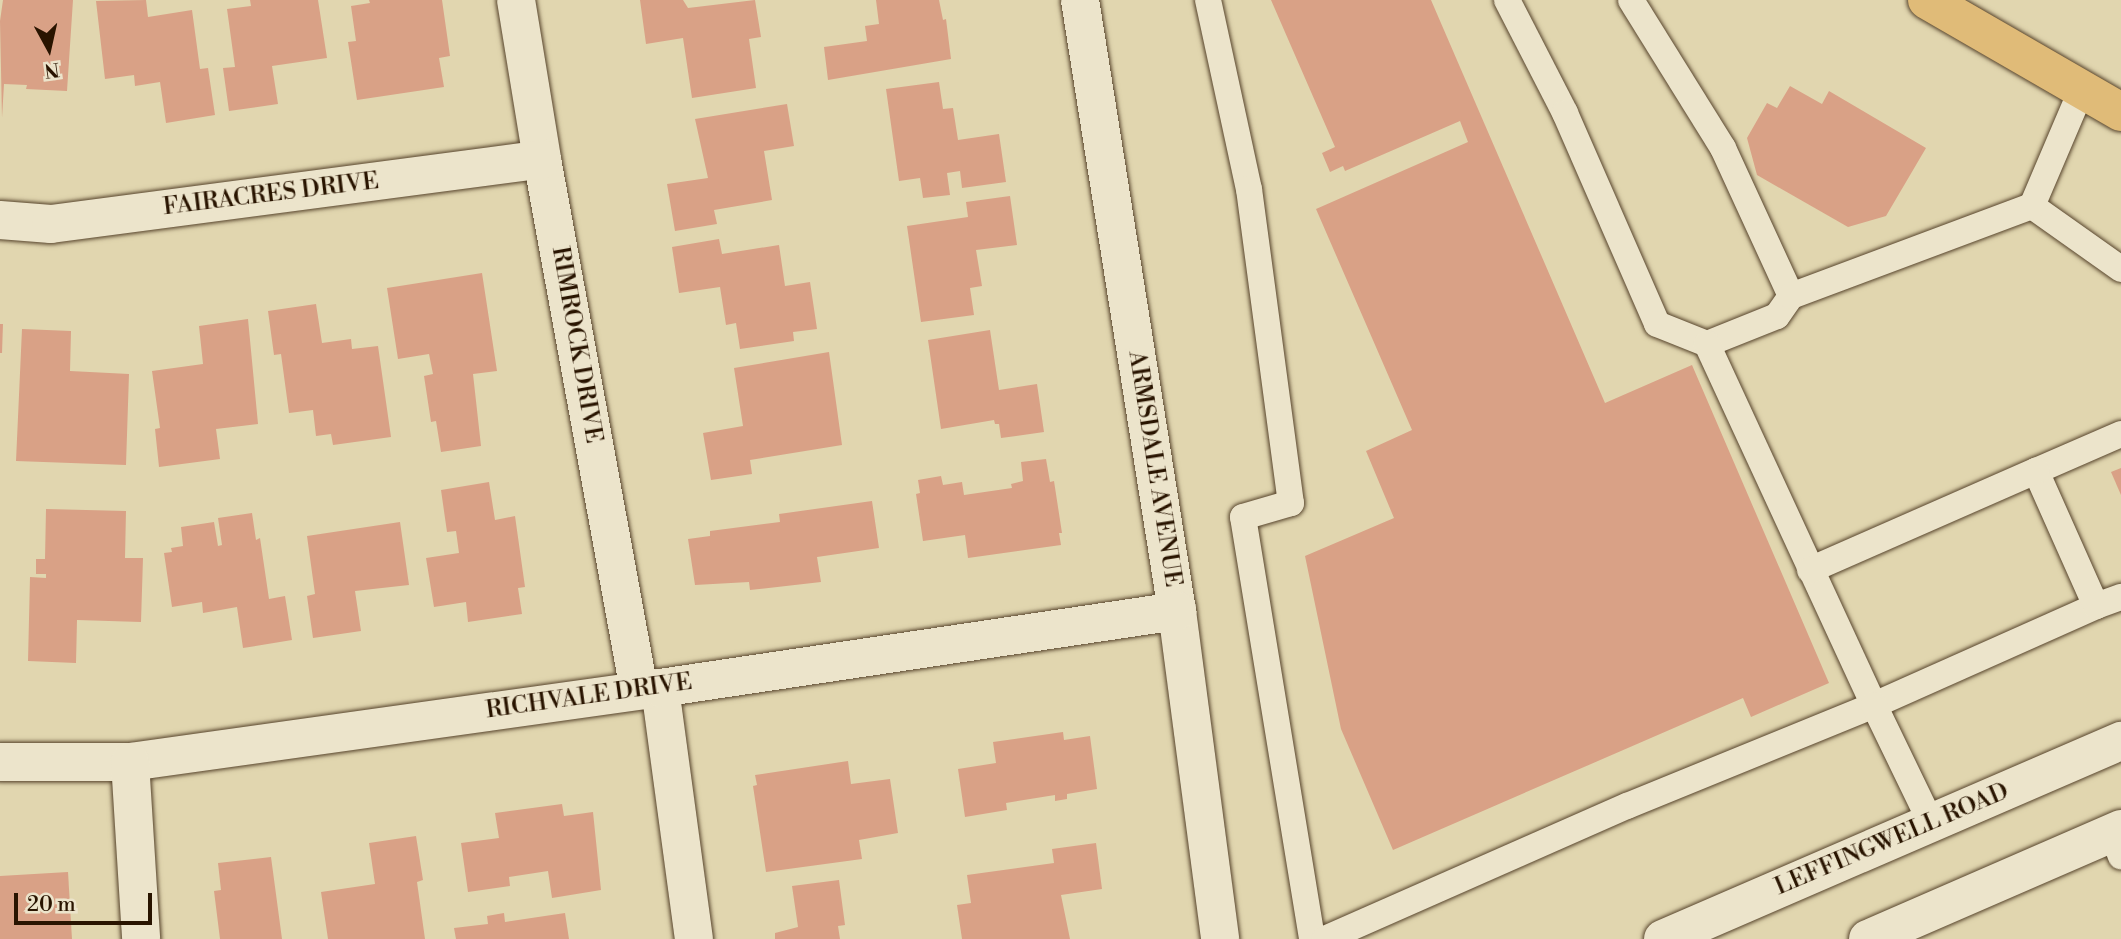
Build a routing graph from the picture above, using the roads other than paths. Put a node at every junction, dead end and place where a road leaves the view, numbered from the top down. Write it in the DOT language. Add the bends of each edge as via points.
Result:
graph roads {
  1 [pos="516,0"];
  2 [pos="1080,0"];
  3 [pos="1208,0"];
  4 [pos="1507,0"];
  5 [pos="1631,0"];
  6 [pos="1927,0"];
  7 [pos="2082,89"];
  8 [pos="2121,112"];
  9 [pos="542,159"];
  10 [pos="2032,206"];
  11 [pos="0,220"];
  12 [pos="2121,269"];
  13 [pos="1791,296"];
  14 [pos="1707,344"];
  15 [pos="2121,434"];
  16 [pos="2036,471"];
  17 [pos="1810,570"];
  18 [pos="2121,597"];
  19 [pos="2096,606"];
  20 [pos="1177,611"];
  21 [pos="649,689"];
  22 [pos="1874,705"];
  23 [pos="2121,741"];
  24 [pos="0,762"];
  25 [pos="130,762"];
  26 [pos="1931,823"];
  27 [pos="2118,840"];
  28 [pos="141,939"];
  29 [pos="694,939"];
  30 [pos="1220,939"];
  31 [pos="1312,939"];
  32 [pos="1325,939"];
  33 [pos="1663,939"];
  34 [pos="1868,939"];
  1 -- 9 [label="street, RIMROCK DRIVE"];
  2 -- 20 [label="street, ARMSDALE AVENUE"];
  3 -- 31 [label="lane" via="1249,189 1291,503 1243,517"];
  4 -- 14 [label="lane" via="1565,113 1657,324"];
  5 -- 13 [label="lane" via="1723,148"];
  6 -- 7 [label="main road"];
  7 -- 8 [label="main road"];
  7 -- 10 [label="lane"];
  9 -- 11 [label="street, FAIRACRES DRIVE" via="51,224"];
  9 -- 21 [label="street, RIMROCK DRIVE"];
  10 -- 12 [label="lane"];
  10 -- 13 [label="lane"];
  13 -- 14 [label="lane" via="1777,316"];
  14 -- 17 [label="lane"];
  15 -- 16 [label="lane"];
  16 -- 17 [label="lane"];
  16 -- 19 [label="lane"];
  17 -- 22 [label="lane"];
  18 -- 19 [label="lane"];
  19 -- 22 [label="lane"];
  20 -- 21 [label="street, RICHVALE DRIVE"];
  20 -- 30 [label="street, ARMSDALE AVENUE"];
  21 -- 25 [label="street, RICHVALE DRIVE"];
  21 -- 29 [label="street, RIMROCK DRIVE"];
  22 -- 26 [label="lane"];
  22 -- 32 [label="lane" via="1627,806"];
  23 -- 26 [label="street, LEFFINGWELL ROAD"];
  24 -- 25 [label="street, RICHVALE DRIVE"];
  25 -- 28 [label="street"];
  26 -- 33 [label="street, LEFFINGWELL ROAD"];
  27 -- 34 [label="street"];
}
